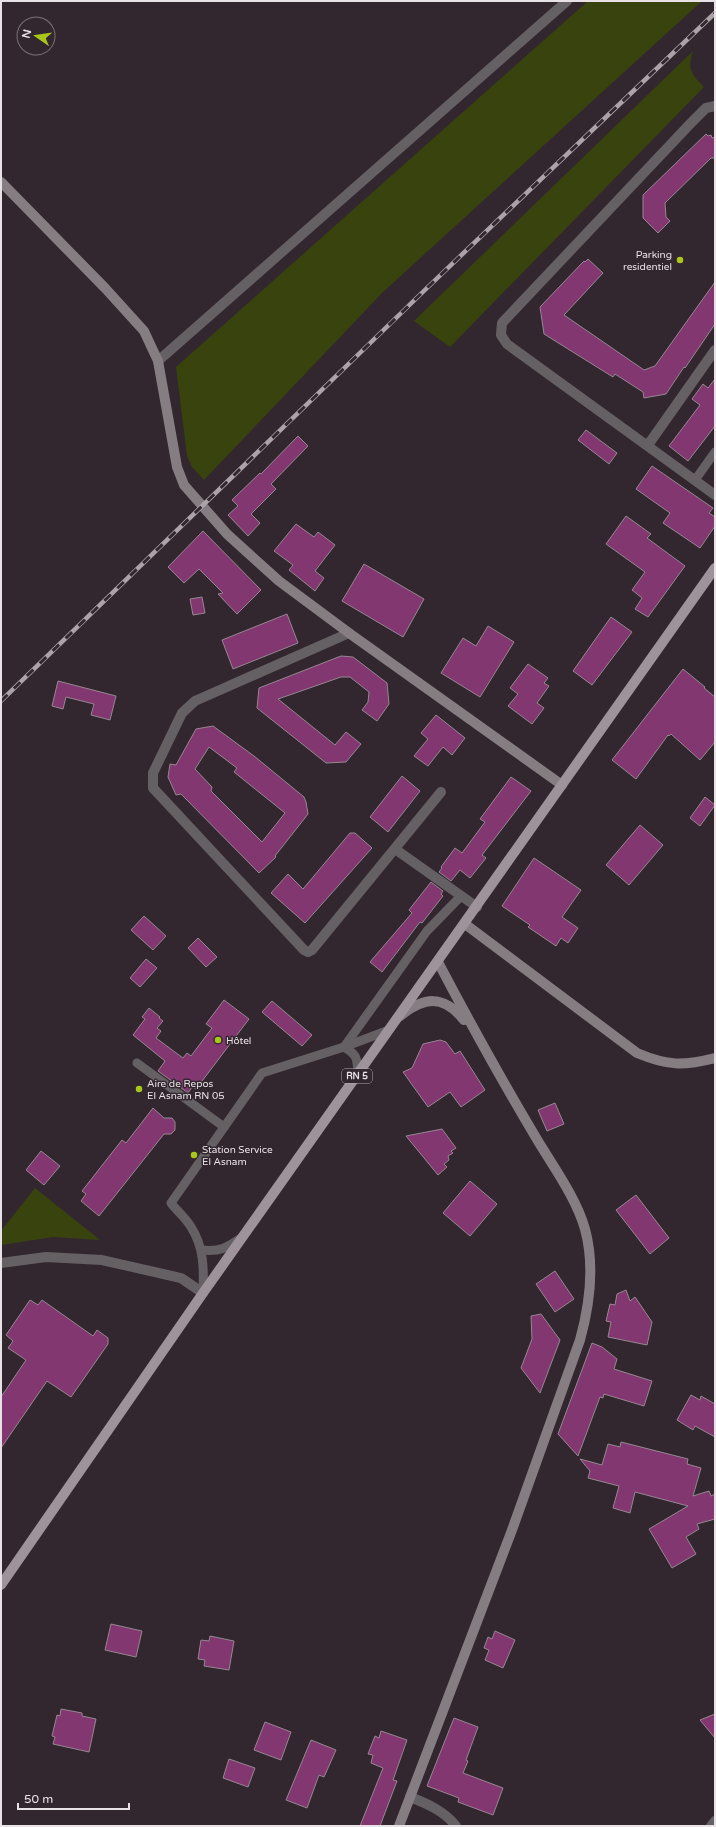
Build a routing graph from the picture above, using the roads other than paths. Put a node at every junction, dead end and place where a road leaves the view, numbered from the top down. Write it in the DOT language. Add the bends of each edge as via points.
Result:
graph roads {
  1 [pos="567,1"];
  2 [pos="715,106"];
  3 [pos="1,182"];
  4 [pos="715,350"];
  5 [pos="158,360"];
  6 [pos="648,445"];
  7 [pos="715,452"];
  8 [pos="695,480"];
  9 [pos="715,494"];
  10 [pos="715,568"];
  11 [pos="349,633"];
  12 [pos="562,785"];
  13 [pos="441,792"];
  14 [pos="395,849"];
  15 [pos="461,896"];
  16 [pos="477,907"];
  17 [pos="465,924"];
  18 [pos="438,962"];
  19 [pos="398,1018"];
  20 [pos="389,1030"];
  21 [pos="474,1032"];
  22 [pos="344,1047"];
  23 [pos="715,1058"];
  24 [pos="138,1063"];
  25 [pos="358,1074"];
  26 [pos="224,1127"];
  27 [pos="244,1236"];
  28 [pos="202,1250"];
  29 [pos="1,1263"];
  30 [pos="203,1293"];
  31 [pos="1,1585"];
  32 [pos="410,1797"];
  33 [pos="715,1821"];
  34 [pos="399,1826"];
  35 [pos="456,1826"];
  36 [pos="711,1826"];
  1 -- 5 [label="street"];
  2 -- 6 [label="street" via="706,108 690,124 502,323 501,335 507,344"];
  3 -- 5 [label="street" via="144,331"];
  4 -- 6 [label="street"];
  5 -- 11 [label="street" via="177,467 184,485 227,534 279,581"];
  6 -- 8 [label="street"];
  7 -- 8 [label="lane"];
  8 -- 9 [label="street"];
  10 -- 12 [label="main road, RN 5"];
  11 -- 12 [label="street"];
  11 -- 14 [label="street" via="195,701 182,713 172,733 154,774 153,788 308,952"];
  12 -- 16 [label="main road, RN 5"];
  13 -- 14 [label="street"];
  14 -- 15 [label="street"];
  15 -- 16 [label="street"];
  15 -- 22 [label="lane" via="427,931"];
  16 -- 17 [label="main road, RN 5"];
  17 -- 18 [label="main road, RN 5"];
  17 -- 23 [label="street" via="637,1053 669,1064 691,1064"];
  18 -- 19 [label="main road, RN 5"];
  18 -- 21 [label="street"];
  19 -- 20 [label="main road, RN 5"];
  19 -- 21 [label="street" via="410,1008 436,1000 449,1005 459,1013"];
  20 -- 22 [label="lane"];
  20 -- 25 [label="main road, RN 5"];
  21 -- 32 [label="street" via="569,1193 585,1229 590,1256 591,1286 580,1340 512,1530"];
  22 -- 25 [label="lane" via="354,1052 358,1060"];
  22 -- 26 [label="lane" via="262,1073"];
  24 -- 26 [label="lane"];
  25 -- 27 [label="main road, RN 5"];
  26 -- 28 [label="lane" via="170,1203 191,1227"];
  27 -- 28 [label="lane" via="216,1251"];
  27 -- 30 [label="main road, RN 5"];
  28 -- 30 [label="lane"];
  29 -- 30 [label="street" via="46,1257 102,1260 181,1278"];
  30 -- 31 [label="main road, RN 5"];
  32 -- 34 [label="street"];
  32 -- 35 [label="street" via="433,1806"];
  33 -- 36 [label="street"];
}
